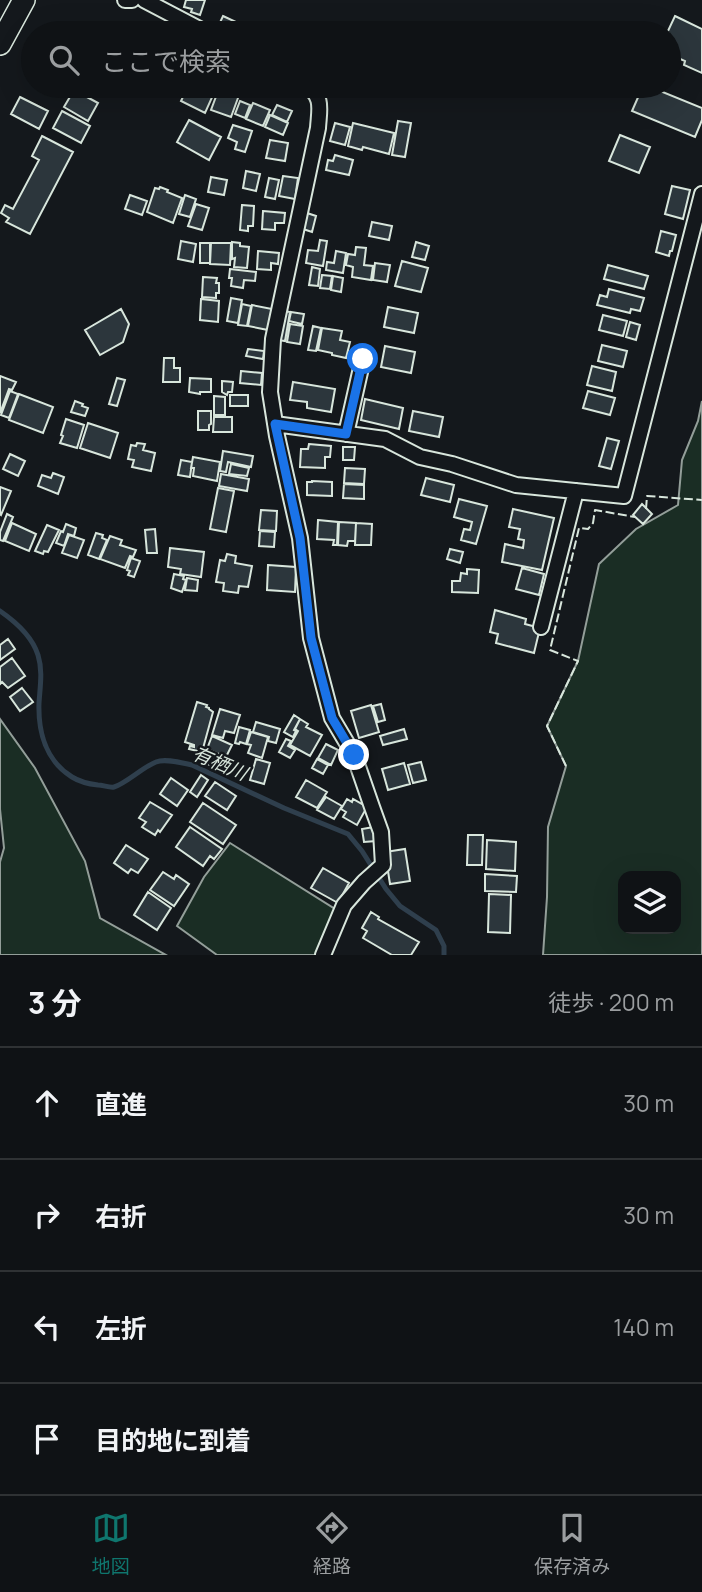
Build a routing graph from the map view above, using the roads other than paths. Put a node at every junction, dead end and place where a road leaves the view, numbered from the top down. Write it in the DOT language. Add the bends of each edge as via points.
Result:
graph roads {
  1 [pos="24,0"];
  2 [pos="125,0"];
  3 [pos="132,0"];
  4 [pos="144,0"];
  5 [pos="184,21"];
  6 [pos="0,44"];
  7 [pos="318,98"];
  8 [pos="702,194"];
  9 [pos="363,359"];
  10 [pos="275,424"];
  11 [pos="346,434"];
  12 [pos="576,491"];
  13 [pos="541,627"];
  14 [pos="323,955"];
  1 -- 6 [label="main road"];
  2 -- 3 [label="street"];
  4 -- 5 [label="street"];
  7 -- 10 [label="street" via="318,128 272,339 270,392"];
  8 -- 12 [label="street" via="624,496"];
  9 -- 11 [label="street"];
  10 -- 11 [label="street"];
  10 -- 14 [label="street" via="300,538 311,638 332,718 354,755 380,832 383,865 344,905"];
  11 -- 12 [label="street" via="385,439 420,457 516,485"];
  12 -- 13 [label="street"];
}
